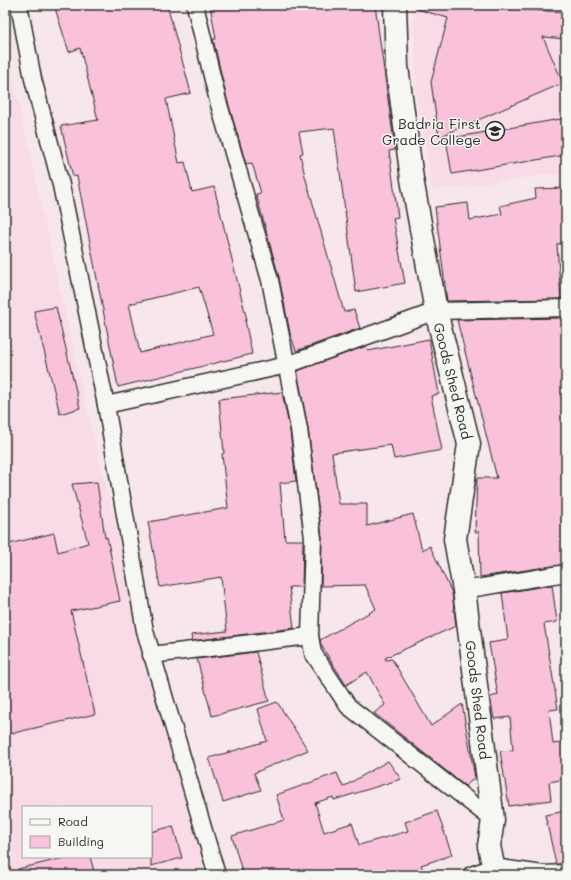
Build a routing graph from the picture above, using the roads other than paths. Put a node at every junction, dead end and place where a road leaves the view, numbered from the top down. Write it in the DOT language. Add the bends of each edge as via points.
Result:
graph roads {
  1 [pos="19,5"];
  2 [pos="195,5"];
  3 [pos="395,5"];
  4 [pos="566,308"];
  5 [pos="436,311"];
  6 [pos="287,365"];
  7 [pos="106,405"];
  8 [pos="566,573"];
  9 [pos="464,590"];
  10 [pos="310,636"];
  11 [pos="151,655"];
  12 [pos="493,820"];
  13 [pos="494,871"];
  14 [pos="566,873"];
  15 [pos="217,875"];
  16 [pos="471,875"];
  1 -- 7 [label="street" via="33,79 61,185"];
  2 -- 6 [label="street" via="218,101 270,280"];
  3 -- 5 [label="street, Goods Shed Road" via="397,67 401,97 412,179"];
  4 -- 5 [label="street"];
  5 -- 6 [label="street"];
  5 -- 9 [label="street, Goods Shed Road" via="469,444 455,539"];
  6 -- 7 [label="street"];
  6 -- 10 [label="street" via="299,429 313,538"];
  7 -- 11 [label="street" via="144,631"];
  8 -- 9 [label="street"];
  9 -- 12 [label="street, Goods Shed Road"];
  10 -- 11 [label="street"];
  10 -- 12 [label="street" via="313,653 348,706"];
  11 -- 15 [label="street"];
  12 -- 13 [label="street, Goods Shed Road" via="488,846"];
  13 -- 14 [label="street"];
  13 -- 16 [label="street"];
}
